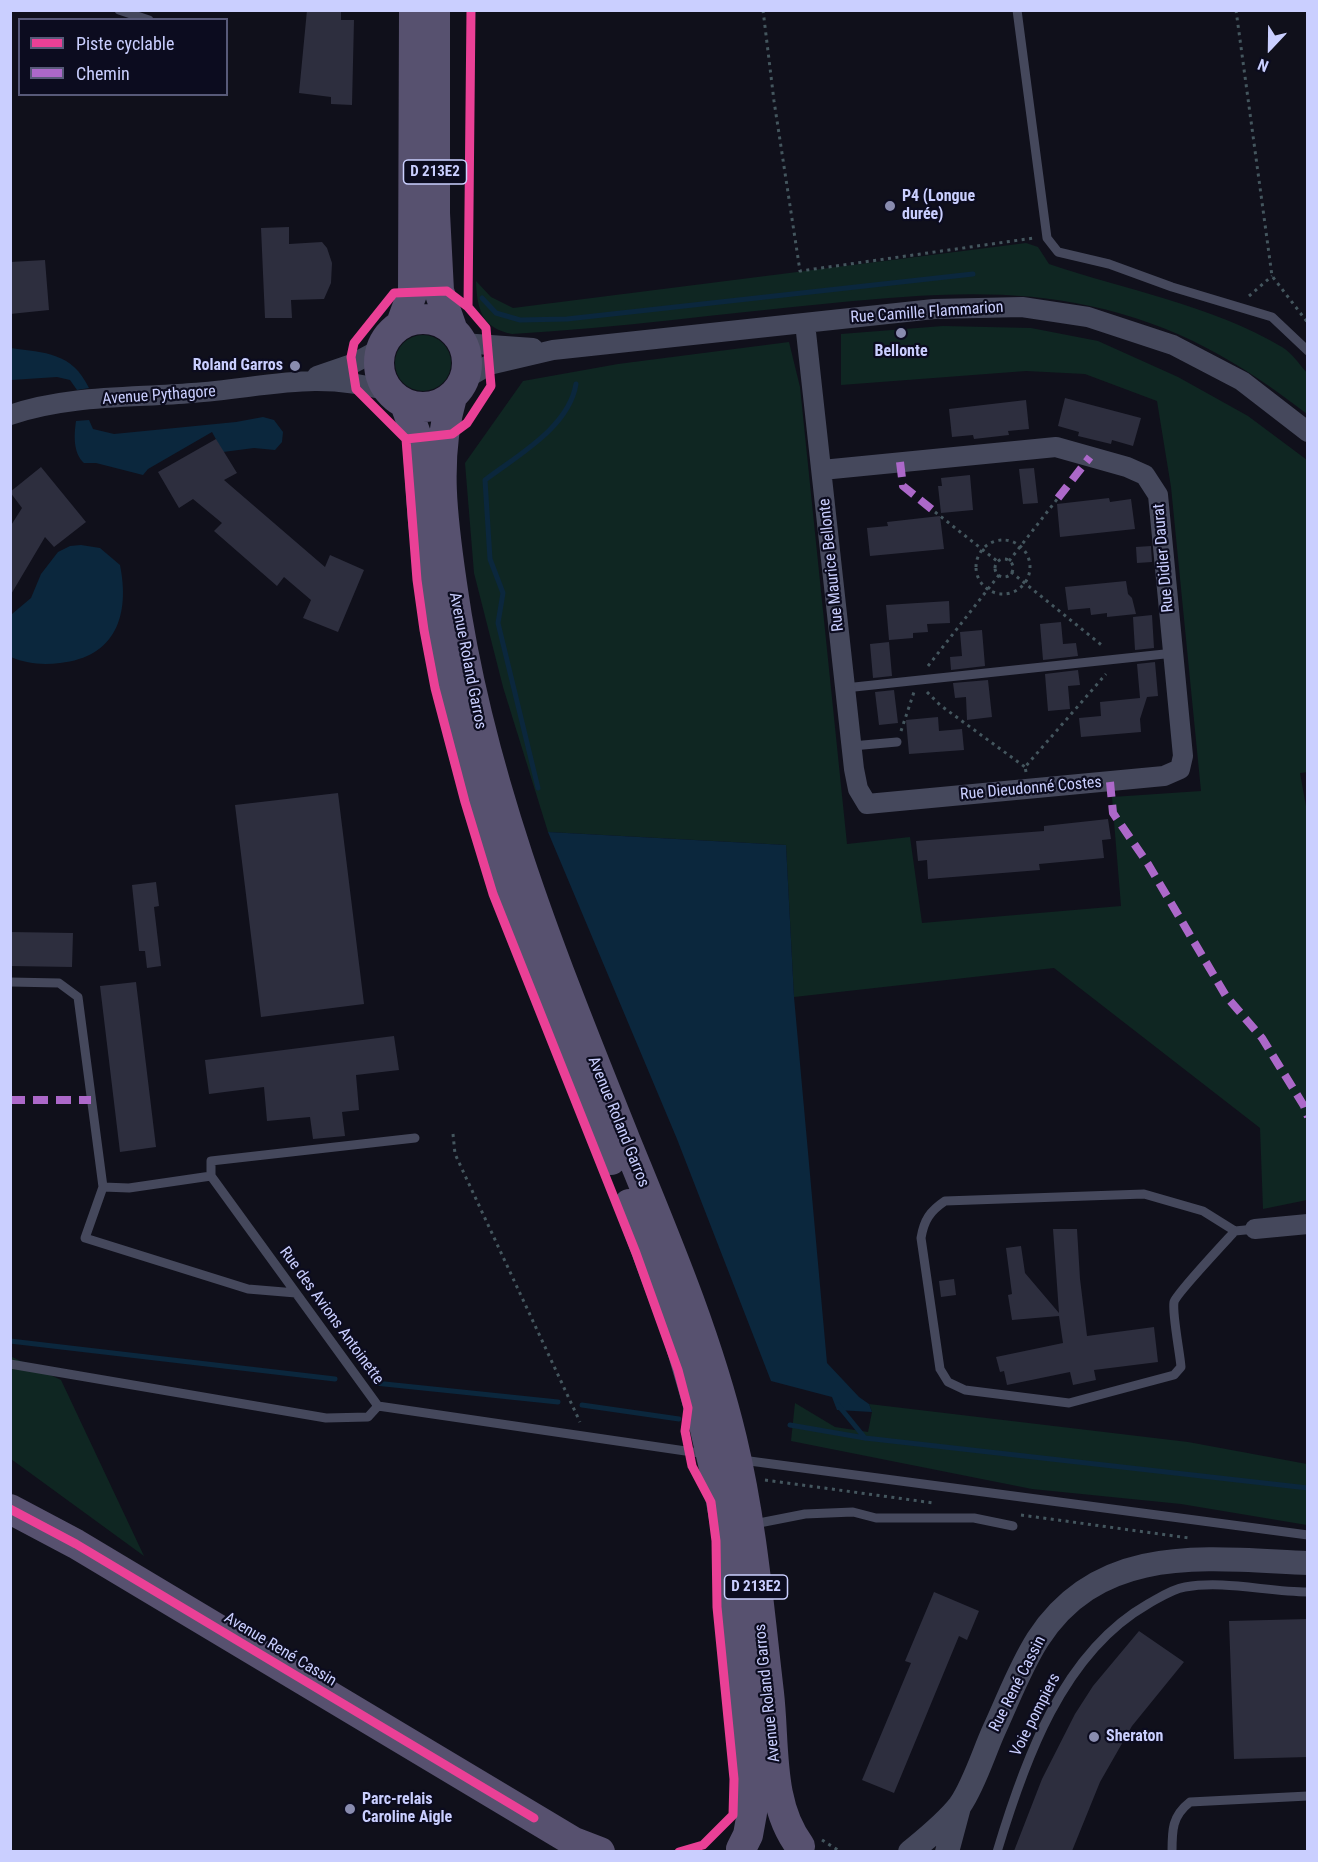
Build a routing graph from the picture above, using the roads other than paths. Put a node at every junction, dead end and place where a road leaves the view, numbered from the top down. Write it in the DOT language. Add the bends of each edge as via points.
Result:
graph roads {
  1 [pos="119,10"];
  2 [pos="414,10"];
  3 [pos="435,10"];
  4 [pos="1017,10"];
  5 [pos="144,18"];
  6 [pos="805,323"];
  7 [pos="401,324"];
  8 [pos="457,337"];
  9 [pos="380,349"];
  10 [pos="553,350"];
  11 [pos="1308,351"];
  12 [pos="309,379"];
  13 [pos="458,388"];
  14 [pos="397,397"];
  15 [pos="10,415"];
  16 [pos="1308,432"];
  17 [pos="822,470"];
  18 [pos="1173,654"];
  19 [pos="845,688"];
  20 [pos="897,742"];
  21 [pos="852,746"];
  22 [pos="1184,756"];
  23 [pos="867,804"];
  24 [pos="10,982"];
  25 [pos="415,1138"];
  26 [pos="211,1176"];
  27 [pos="103,1188"];
  28 [pos="1308,1224"];
  29 [pos="1255,1230"];
  30 [pos="1234,1231"];
  31 [pos="651,1259"];
  32 [pos="296,1293"];
  33 [pos="692,1345"];
  34 [pos="10,1364"];
  35 [pos="704,1378"];
  36 [pos="378,1406"];
  37 [pos="724,1456"];
  38 [pos="10,1494"];
  39 [pos="10,1509"];
  40 [pos="748,1525"];
  41 [pos="1013,1526"];
  42 [pos="1308,1535"];
  43 [pos="76,1544"];
  44 [pos="1308,1563"];
  45 [pos="1308,1592"];
  46 [pos="762,1630"];
  47 [pos="1308,1796"];
  48 [pos="960,1804"];
  49 [pos="587,1848"];
  50 [pos="806,1849"];
  51 [pos="739,1850"];
  52 [pos="910,1851"];
  53 [pos="947,1851"];
  54 [pos="996,1851"];
  55 [pos="1172,1851"];
  1 -- 5 [label="lane"];
  2 -- 7 [label="main road, D 213E2" via="412,291"];
  3 -- 8 [label="main road, D 213E2" via="434,159 439,291"];
  4 -- 11 [label="lane" via="1047,238 1058,252 1109,264 1272,317"];
  6 -- 10 [label="street, Rue Camille Flammarion"];
  6 -- 16 [label="street, Rue Camille Flammarion" via="934,309 1022,307 1088,316 1173,345 1242,381"];
  6 -- 17 [label="street, Rue Maurice Bellonte"];
  7 -- 8 [label="main road" via="428,319"];
  7 -- 9 [label="main road"];
  8 -- 10 [label="street, Rue Camille Flammarion"];
  8 -- 13 [label="main road" via="466,354"];
  9 -- 12 [label="street, Avenue Pythagore"];
  9 -- 14 [label="main road" via="379,371"];
  10 -- 13 [label="street, Rue Camille Flammarion" via="489,365"];
  12 -- 14 [label="street, Avenue Pythagore" via="355,382"];
  12 -- 15 [label="street, Avenue Pythagore" via="220,392 54,404"];
  13 -- 14 [label="main road" via="430,407"];
  13 -- 37 [label="main road, Avenue Roland Garros / D 213E2" via="442,435 443,508 460,644 476,717 526,888 673,1253 711,1365"];
  14 -- 31 [label="main road, Avenue Roland Garros / D 213E2" via="417,437 437,635 477,800 511,908"];
  17 -- 18 [label="street, Rue Didier Daurat" via="1056,447 1145,475 1158,495"];
  17 -- 19 [label="street, Rue Maurice Bellonte"];
  18 -- 19 [label="lane"];
  18 -- 22 [label="street, Rue Didier Daurat"];
  19 -- 21 [label="street, Rue Maurice Bellonte"];
  20 -- 21 [label="lane"];
  21 -- 23 [label="street, Rue Maurice Bellonte" via="858,789"];
  22 -- 23 [label="street, Rue Dieudonné Costes" via="1180,769 1164,776"];
  24 -- 27 [label="lane" via="59,983 78,997"];
  25 -- 26 [label="lane" via="211,1161"];
  26 -- 27 [label="lane"];
  26 -- 32 [label="lane, Rue des Avions Antoinette"];
  27 -- 32 [label="lane" via="85,1238 248,1288"];
  28 -- 29 [label="street"];
  29 -- 30 [label="lane"];
  30 -- 30 [label="lane" via="1203,1211 1144,1194 945,1201 933,1209 921,1238 940,1369 948,1382 965,1390 1069,1403 1174,1376 1181,1367 1174,1302"];
  31 -- 33 [label="lane"];
  31 -- 37 [label="main road, Avenue Roland Garros / D 213E2"];
  32 -- 36 [label="lane, Rue des Avions Antoinette"];
  34 -- 36 [label="lane" via="326,1418 368,1417"];
  35 -- 37 [label="lane" via="727,1446"];
  36 -- 37 [label="lane, Rue des Avions Antoinette"];
  37 -- 40 [label="main road, Avenue Roland Garros / D 213E2"];
  37 -- 42 [label="lane, Rue des Avions Antoinette"];
  37 -- 46 [label="street" via="721,1462"];
  37 -- 51 [label="main road, Avenue Roland Garros / D 213E2" via="752,1812 748,1835"];
  38 -- 43 [label="main road, Avenue René Cassin"];
  39 -- 43 [label="main road, Avenue René Cassin"];
  40 -- 41 [label="lane" via="805,1514 853,1512 876,1518 974,1518"];
  40 -- 46 [label="main road, Avenue Roland Garros / D 213E2"];
  43 -- 49 [label="main road, Avenue René Cassin"];
  44 -- 48 [label="street, Rue René Cassin" via="1197,1559 1153,1563 1119,1572 1078,1595 1048,1626 1030,1653"];
  45 -- 54 [label="lane, Voie pompiers" via="1210,1585 1183,1587 1136,1611 1093,1651 1062,1692 1031,1757"];
  46 -- 50 [label="main road, Avenue Roland Garros / D 213E2" via="780,1810 790,1833"];
  47 -- 55 [label="lane" via="1190,1802 1173,1822"];
  48 -- 52 [label="street, Rue René Cassin"];
  48 -- 53 [label="street"];
  50 -- 51 [label="main road" via="770,1843"];
}
